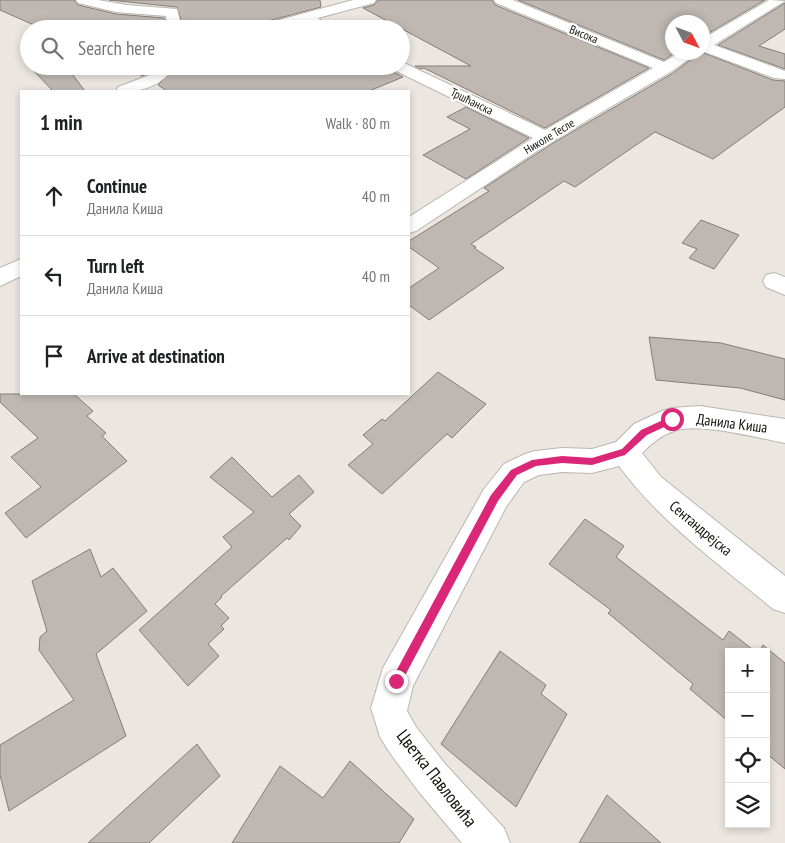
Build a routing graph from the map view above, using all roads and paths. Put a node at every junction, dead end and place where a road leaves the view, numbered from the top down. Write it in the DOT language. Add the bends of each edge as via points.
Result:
graph roads {
  1 [pos="83,0"];
  2 [pos="141,0"];
  3 [pos="368,0"];
  4 [pos="501,0"];
  5 [pos="778,0"];
  6 [pos="171,6"];
  7 [pos="115,8"];
  8 [pos="306,17"];
  9 [pos="173,20"];
  10 [pos="295,20"];
  11 [pos="310,20"];
  12 [pos="710,42"];
  13 [pos="710,49"];
  14 [pos="679,60"];
  15 [pos="666,68"];
  16 [pos="410,72"];
  17 [pos="160,75"];
  18 [pos="780,75"];
  19 [pos="126,90"];
  20 [pos="546,137"];
  21 [pos="410,225"];
  22 [pos="20,267"];
  23 [pos="0,278"];
  24 [pos="785,430"];
  25 [pos="625,452"];
  26 [pos="785,597"];
  27 [pos="389,711"];
  28 [pos="490,843"];
  1 -- 7 [label="street"];
  2 -- 7 [label="street"];
  3 -- 8 [label="street"];
  4 -- 15 [label="street, Висока"];
  5 -- 12 [label="street"];
  6 -- 7 [label="street"];
  6 -- 9 [label="street"];
  8 -- 10 [label="street"];
  8 -- 11 [label="street"];
  13 -- 18 [label="street"];
  14 -- 15 [label="street, Николе Тесле"];
  15 -- 20 [label="street, Николе Тесле"];
  16 -- 20 [label="street, Тршћанска"];
  17 -- 19 [label="street"];
  20 -- 21 [label="street, Николе Тесле"];
  22 -- 23 [label="street"];
  24 -- 25 [label="street, Данила Киша" via="700,417 672,419 644,432"];
  25 -- 26 [label="street, Сентандрејска" via="650,486"];
  25 -- 27 [label="street, Данила Киша" via="592,462 562,460 535,463 514,473 495,498 396,681"];
  27 -- 28 [label="street, Цветка Павловића" via="397,730 419,762"];
}
